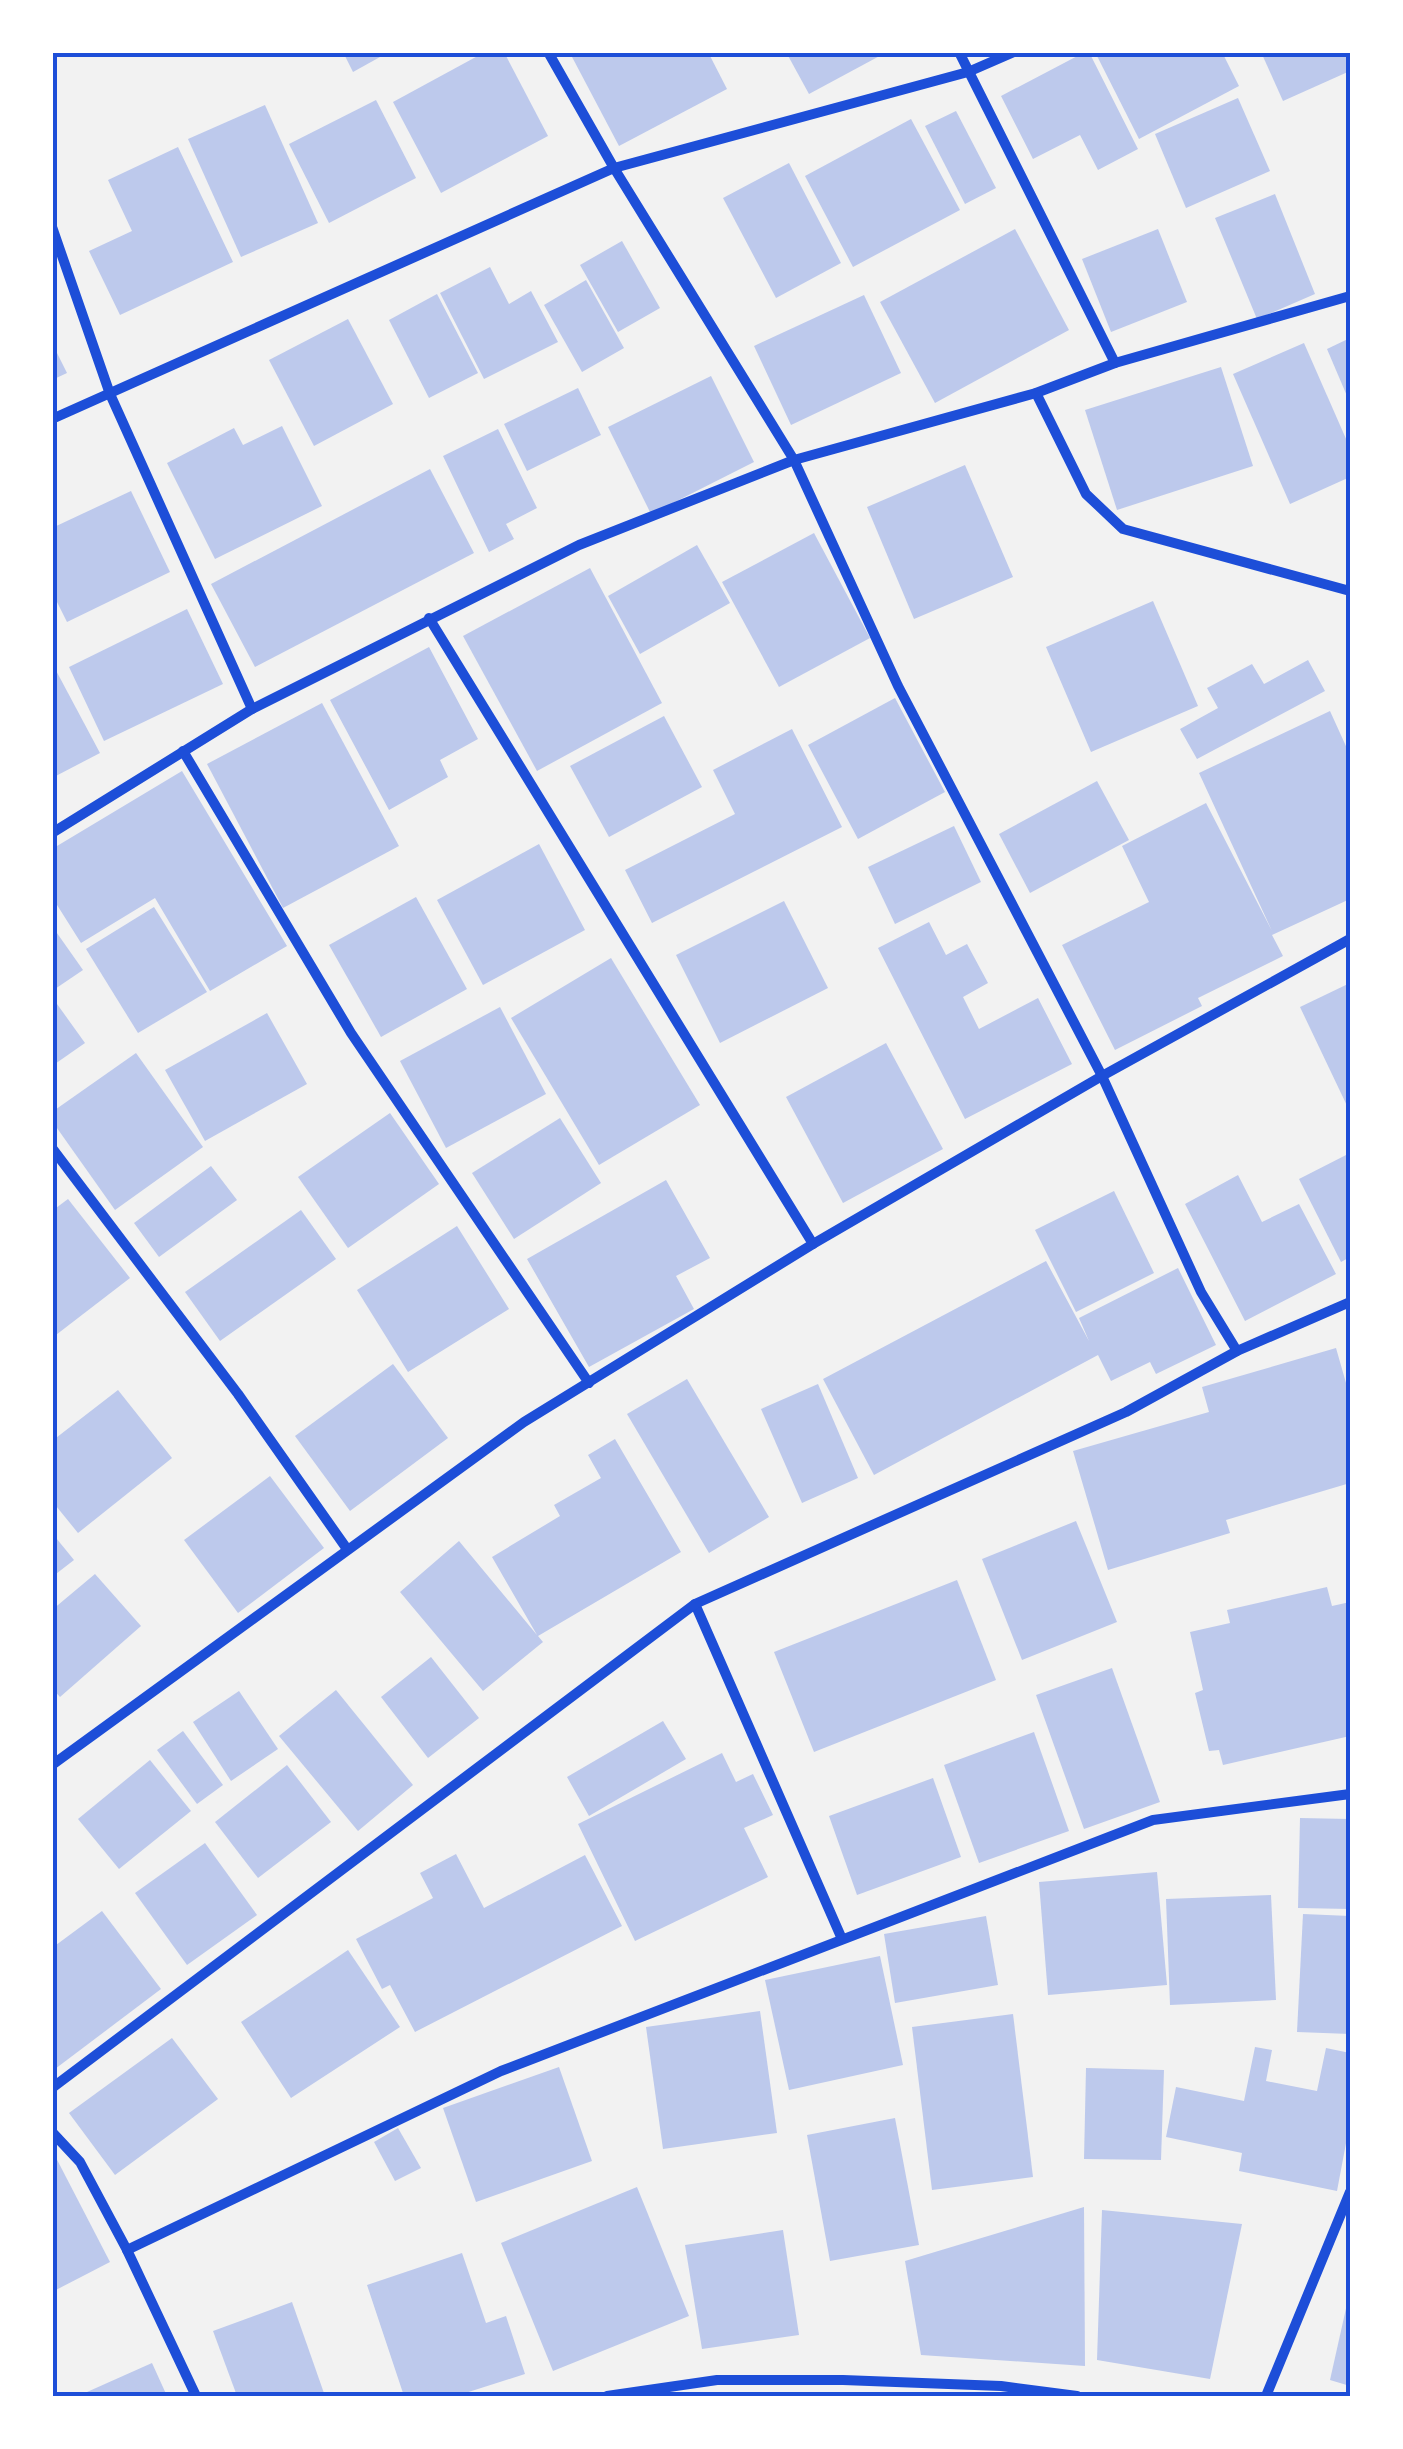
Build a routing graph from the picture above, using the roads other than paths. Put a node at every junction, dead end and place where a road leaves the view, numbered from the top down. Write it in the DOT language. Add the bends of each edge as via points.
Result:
graph roads {
  1 [pos="548,52"];
  2 [pos="958,52"];
  3 [pos="1014,52"];
  4 [pos="968,72"];
  5 [pos="614,168"];
  6 [pos="52,228"];
  7 [pos="1350,296"];
  8 [pos="1115,363"];
  9 [pos="1036,393"];
  10 [pos="110,394"];
  11 [pos="52,419"];
  12 [pos="794,460"];
  13 [pos="1350,591"];
  14 [pos="429,618"];
  15 [pos="252,709"];
  16 [pos="184,752"];
  17 [pos="52,832"];
  18 [pos="1350,939"];
  19 [pos="1102,1076"];
  20 [pos="52,1148"];
  21 [pos="813,1244"];
  22 [pos="1350,1302"];
  23 [pos="1236,1351"];
  24 [pos="589,1382"];
  25 [pos="347,1550"];
  26 [pos="695,1604"];
  27 [pos="52,1765"];
  28 [pos="1350,1794"];
  29 [pos="842,1939"];
  30 [pos="52,2088"];
  31 [pos="52,2132"];
  32 [pos="1350,2192"];
  33 [pos="126,2250"];
  34 [pos="196,2396"];
  35 [pos="607,2396"];
  36 [pos="1077,2396"];
  37 [pos="1266,2396"];
  1 -- 5 [label="street"];
  2 -- 4 [label="street"];
  3 -- 4 [label="street"];
  4 -- 5 [label="street"];
  4 -- 8 [label="street"];
  5 -- 10 [label="street"];
  5 -- 12 [label="street"];
  6 -- 10 [label="street"];
  7 -- 8 [label="street"];
  8 -- 9 [label="street"];
  9 -- 12 [label="street"];
  9 -- 13 [label="street" via="1086,494 1123,529"];
  10 -- 11 [label="street"];
  10 -- 15 [label="street"];
  12 -- 14 [label="street" via="579,545"];
  12 -- 19 [label="street" via="898,686"];
  14 -- 15 [label="street"];
  14 -- 21 [label="street"];
  15 -- 16 [label="street"];
  16 -- 17 [label="street"];
  16 -- 24 [label="street" via="351,1033"];
  18 -- 19 [label="street"];
  19 -- 21 [label="street"];
  19 -- 23 [label="street" via="1201,1292"];
  20 -- 25 [label="street"];
  21 -- 24 [label="street"];
  22 -- 23 [label="street"];
  23 -- 26 [label="street" via="1126,1412"];
  24 -- 25 [label="street"];
  25 -- 27 [label="street"];
  26 -- 29 [label="street"];
  26 -- 30 [label="street"];
  28 -- 29 [label="street" via="1153,1820"];
  29 -- 33 [label="street" via="502,2070"];
  31 -- 33 [label="street" via="80,2162"];
  32 -- 37 [label="street"];
  33 -- 34 [label="street"];
  35 -- 36 [label="street" via="717,2380 1001,2386"];
}
